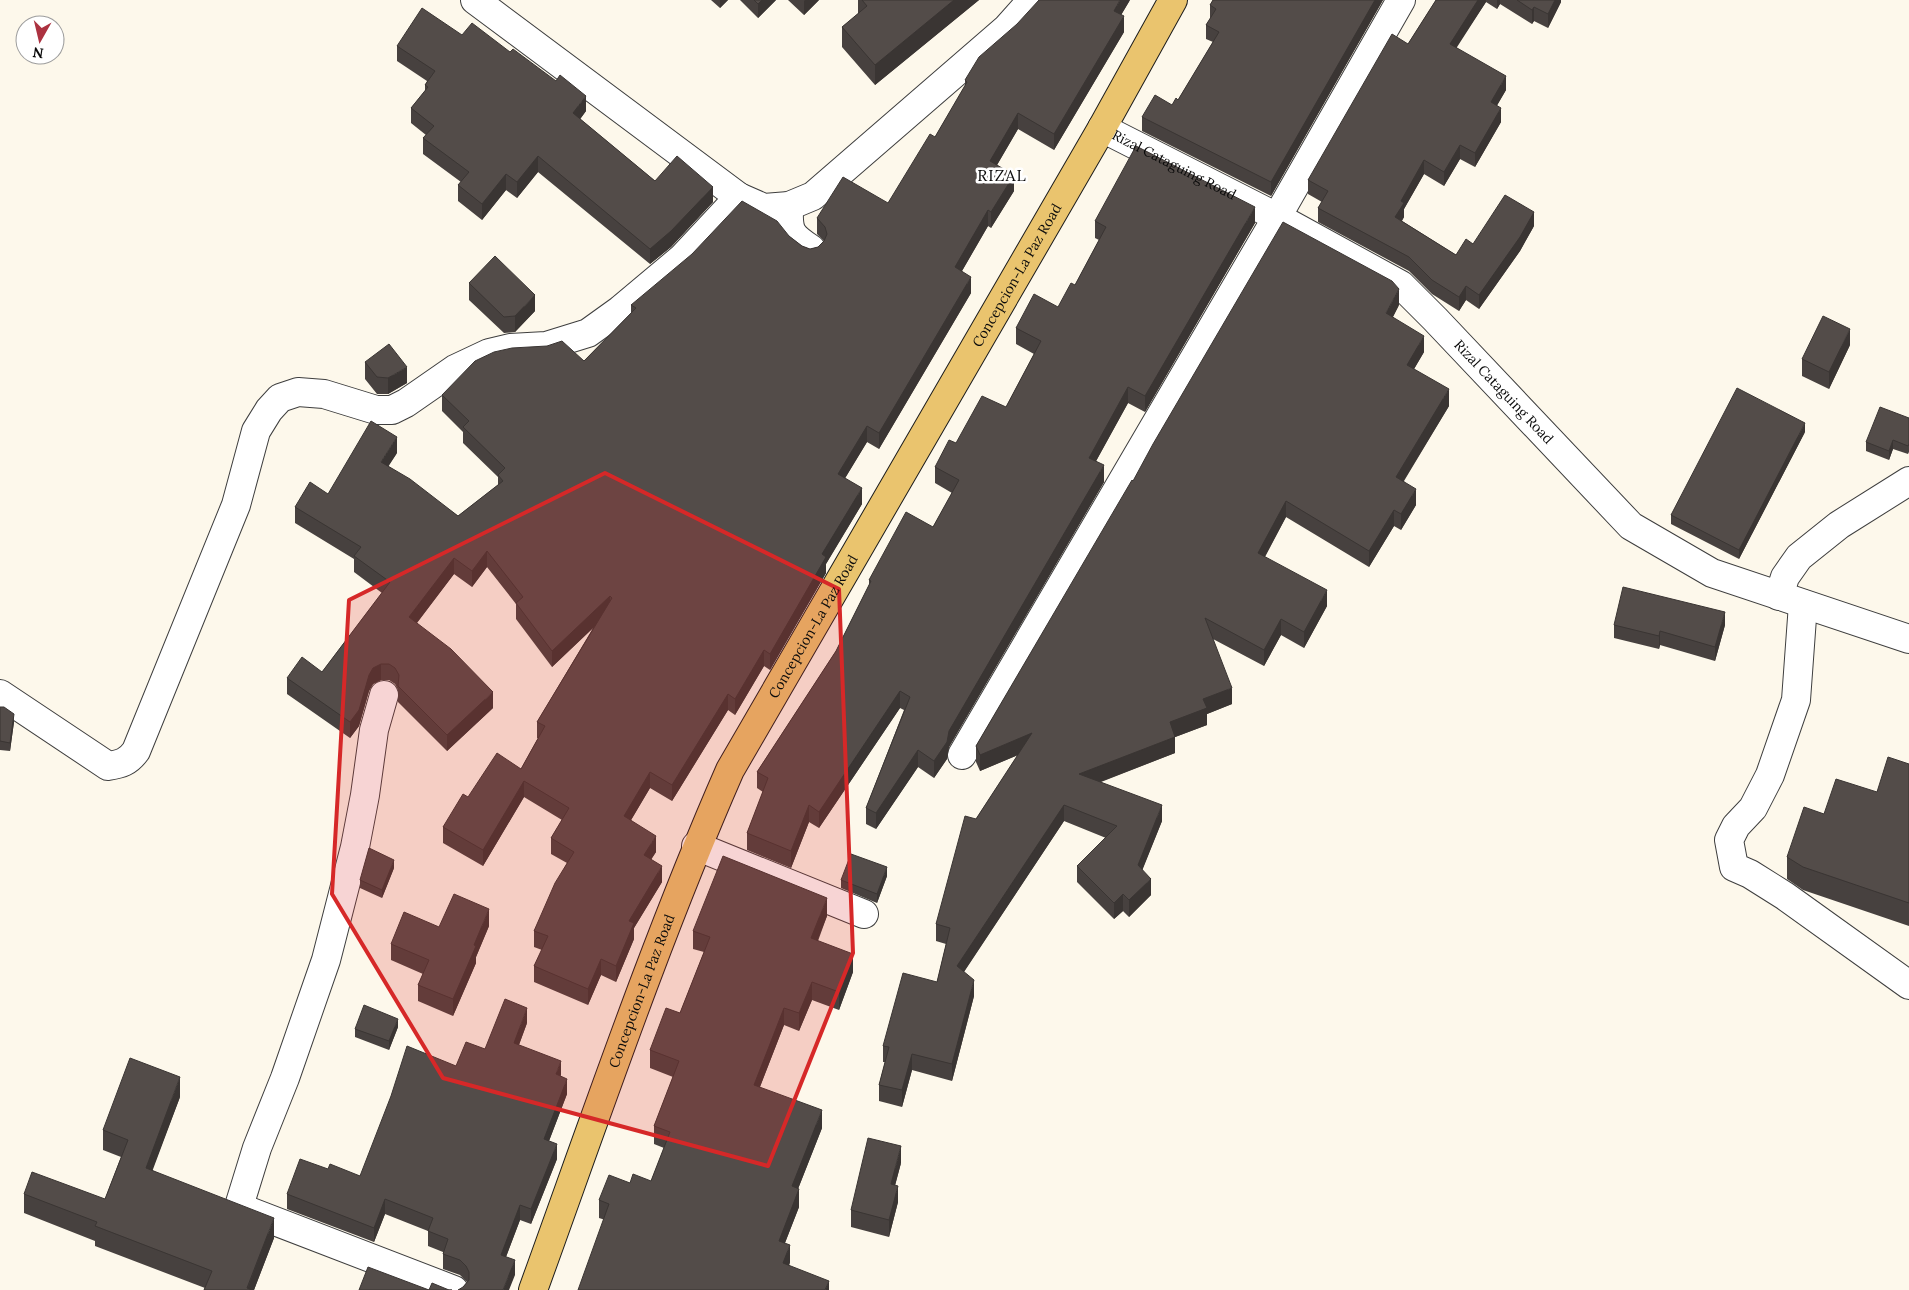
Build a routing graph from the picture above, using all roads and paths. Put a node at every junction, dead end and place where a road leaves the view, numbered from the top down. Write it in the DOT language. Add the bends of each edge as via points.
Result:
graph roads {
  1 [pos="475,0"];
  2 [pos="1032,0"];
  3 [pos="1172,0"];
  4 [pos="1400,0"];
  5 [pos="1102,128"];
  6 [pos="739,196"];
  7 [pos="789,206"];
  8 [pos="1277,218"];
  9 [pos="811,249"];
  10 [pos="1909,481"];
  11 [pos="1791,600"];
  12 [pos="1909,639"];
  13 [pos="0,694"];
  14 [pos="384,695"];
  15 [pos="962,755"];
  16 [pos="696,846"];
  17 [pos="864,914"];
  18 [pos="1909,986"];
  19 [pos="454,1290"];
  20 [pos="533,1290"];
  1 -- 6 [label="street"];
  2 -- 7 [label="street" via="1007,28 813,196"];
  3 -- 5 [label="main road, Concepcion-La Paz Road"];
  4 -- 8 [label="street"];
  5 -- 8 [label="street, Rizal Cataguing Road"];
  5 -- 16 [label="main road, Concepcion-La Paz Road" via="730,770"];
  6 -- 7 [label="street" via="764,208"];
  6 -- 13 [label="street" via="682,258 588,333 546,346 489,353 455,369 392,410 376,410 324,394 298,392 280,398 268,410 256,431 236,505 136,751 129,760 108,766"];
  7 -- 9 [label="street" via="788,226 796,239"];
  8 -- 11 [label="street, Rizal Cataguing Road" via="1401,285 1631,526 1712,573"];
  8 -- 15 [label="street"];
  10 -- 11 [label="street" via="1839,525 1799,557 1785,577"];
  11 -- 12 [label="street, Rizal Cataguing Road"];
  11 -- 18 [label="street" via="1796,700 1770,775 1753,808 1736,826 1729,840 1734,867 1785,896"];
  14 -- 19 [label="street" via="374,730 356,838 326,960 240,1203 246,1210"];
  16 -- 17 [label="street"];
  16 -- 20 [label="main road, Concepcion-La Paz Road"];
}
